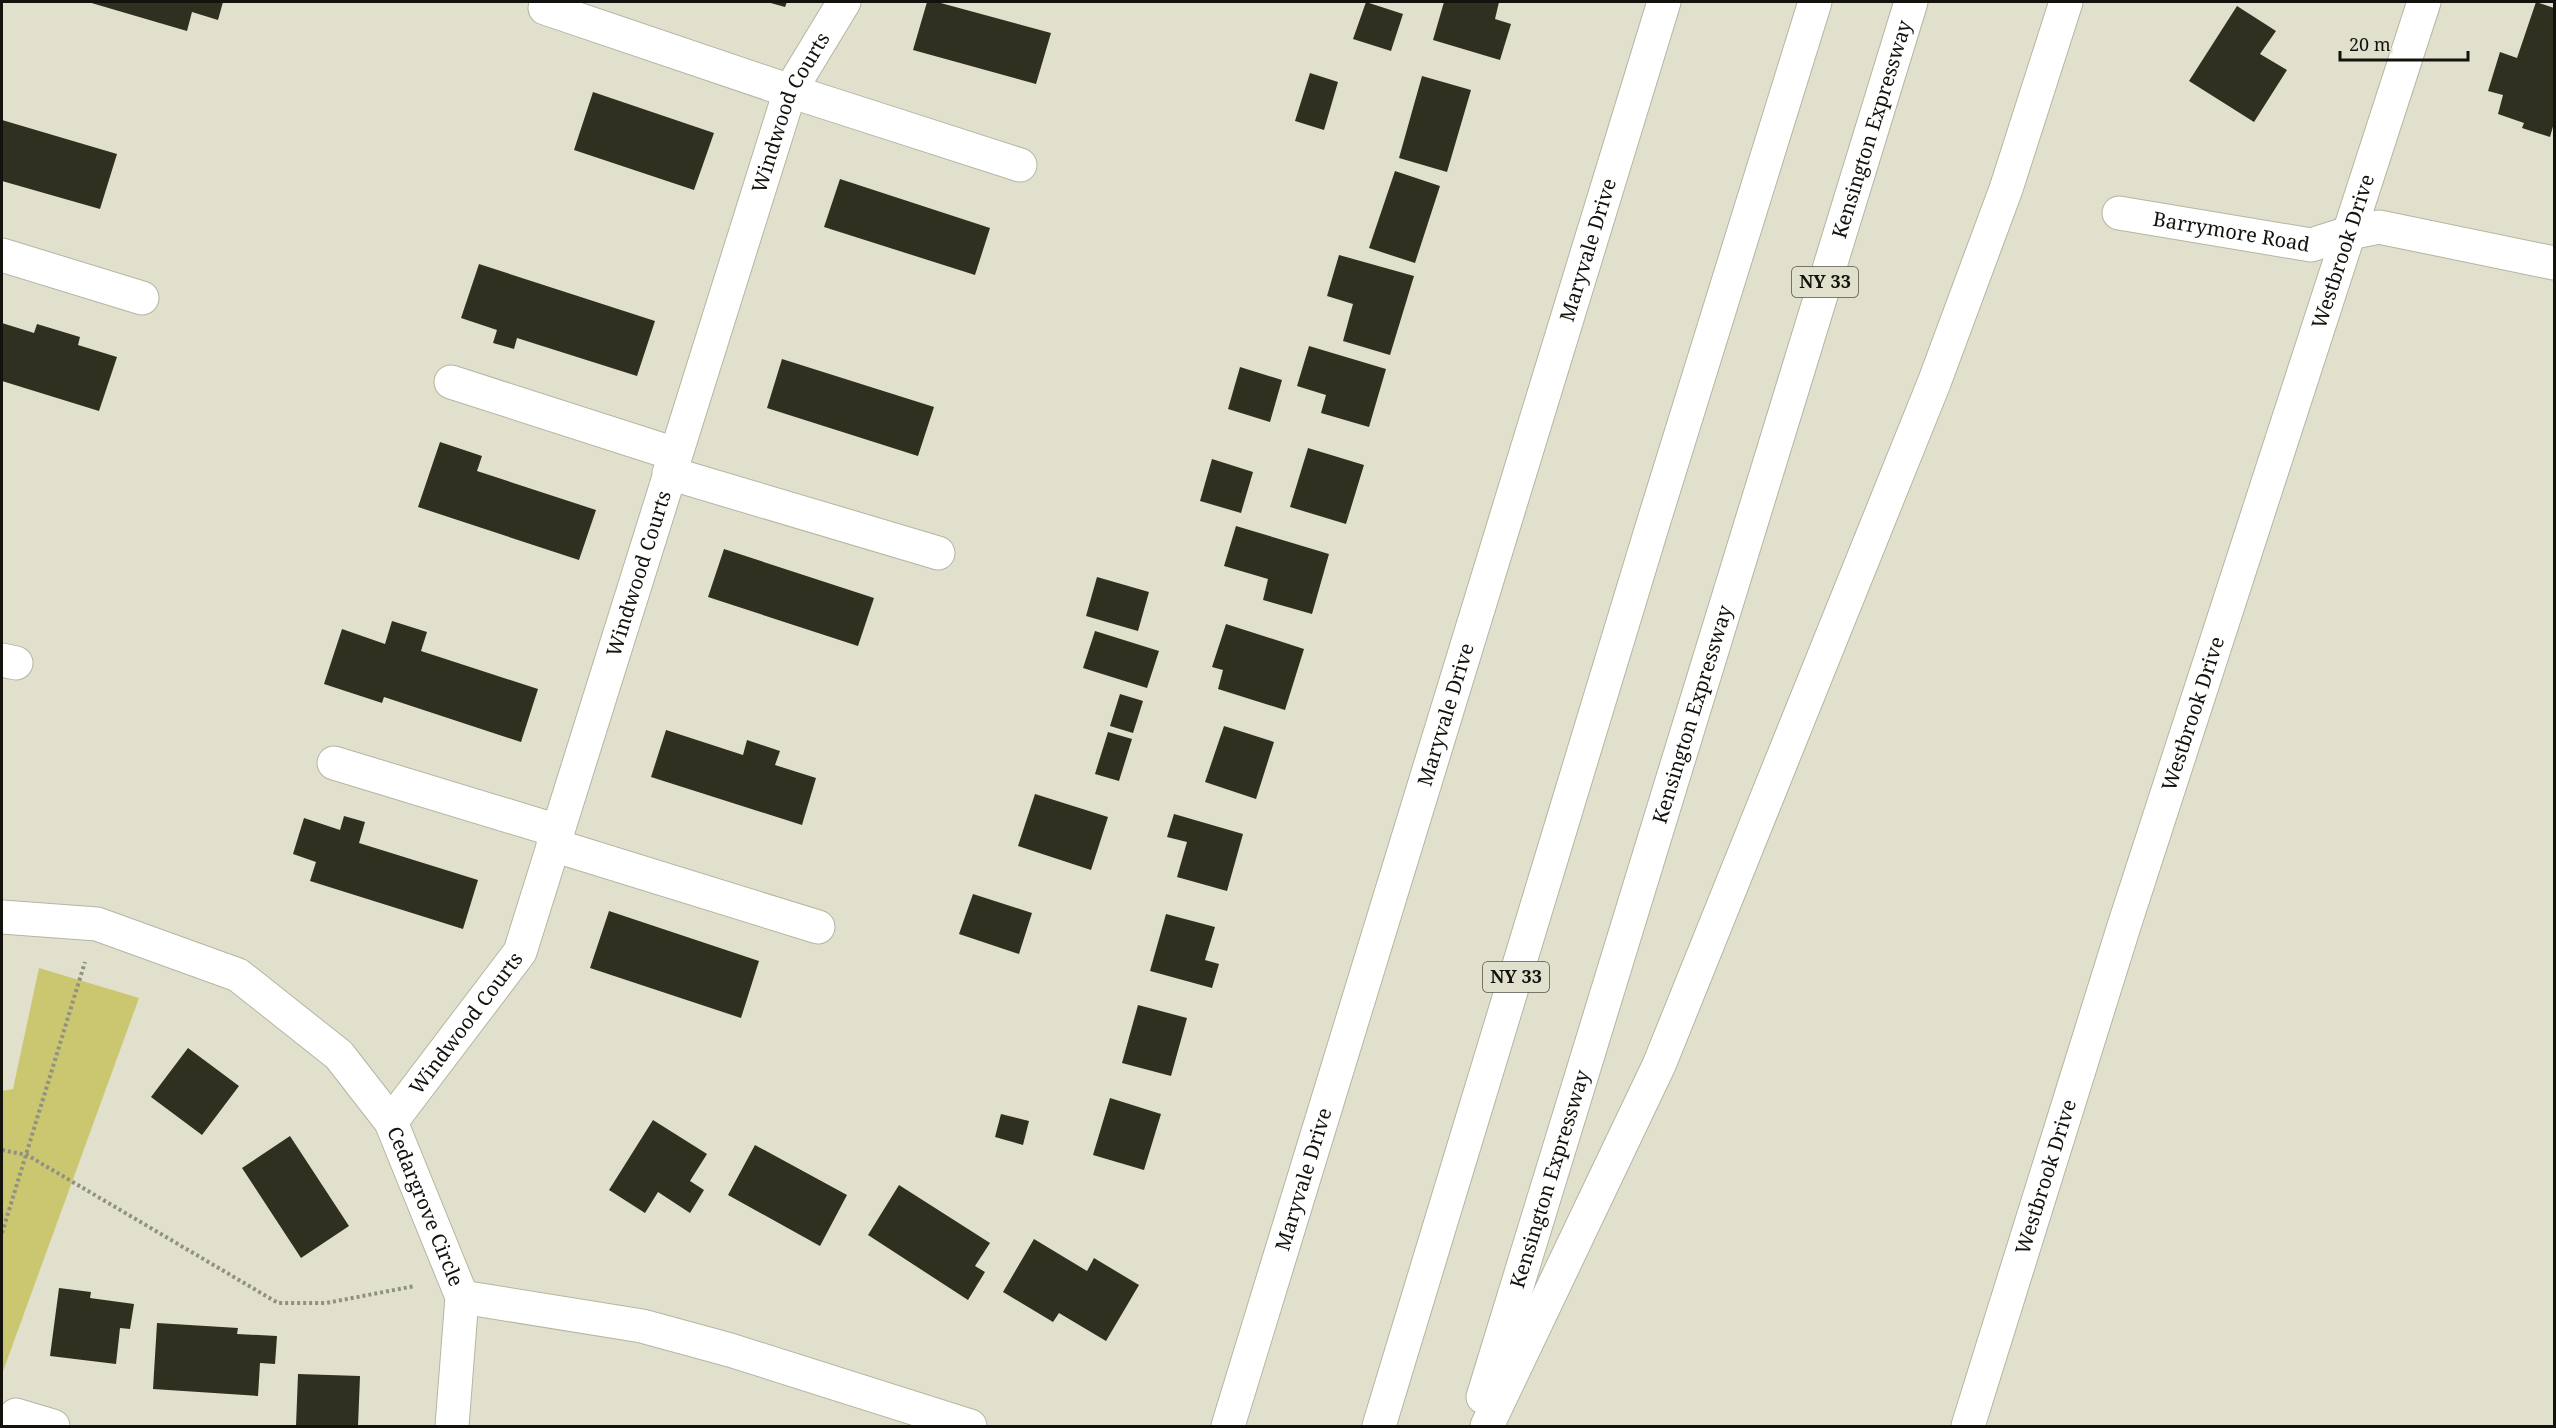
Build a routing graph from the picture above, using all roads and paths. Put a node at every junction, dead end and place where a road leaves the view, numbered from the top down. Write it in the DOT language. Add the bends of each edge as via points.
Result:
graph roads {
  1 [pos="844,2"];
  2 [pos="1664,2"];
  3 [pos="1815,2"];
  4 [pos="1911,2"];
  5 [pos="2066,2"];
  6 [pos="2424,2"];
  7 [pos="545,8"];
  8 [pos="790,91"];
  9 [pos="1020,165"];
  10 [pos="2119,213"];
  11 [pos="2349,233"];
  12 [pos="2,255"];
  13 [pos="2554,263"];
  14 [pos="142,298"];
  15 [pos="451,382"];
  16 [pos="672,463"];
  17 [pos="938,553"];
  18 [pos="334,764"];
  19 [pos="555,838"];
  20 [pos="2,917"];
  21 [pos="97,924"];
  22 [pos="818,927"];
  23 [pos="391,1122"];
  24 [pos="2,1150"];
  25 [pos="27,1155"];
  26 [pos="2,1233"];
  27 [pos="458,1288"];
  28 [pos="16,1415"];
  29 [pos="53,1426"];
  30 [pos="452,1426"];
  31 [pos="970,1426"];
  32 [pos="1228,1426"];
  33 [pos="1379,1426"];
  34 [pos="1474,1426"];
  35 [pos="1487,1426"];
  36 [pos="1968,1426"];
  1 -- 8 [label="main road, Windwood Courts"];
  2 -- 32 [label="main road, Maryvale Drive"];
  3 -- 33 [label="main road, NY 33"];
  4 -- 34 [label="main road, Kensington Expressway / NY 33"];
  5 -- 35 [label="main road" via="2006,189 1934,383 1659,1065"];
  6 -- 11 [label="main road, Westbrook Drive"];
  7 -- 8 [label="main road"];
  8 -- 9 [label="main road"];
  8 -- 16 [label="main road, Windwood Courts"];
  10 -- 11 [label="main road, Barrymore Road" via="2311,245"];
  11 -- 13 [label="main road, Barrymore Road" via="2379,227"];
  11 -- 36 [label="main road, Westbrook Drive" via="2124,926"];
  12 -- 14 [label="main road"];
  15 -- 16 [label="main road"];
  16 -- 17 [label="main road"];
  16 -- 19 [label="main road, Windwood Courts"];
  18 -- 19 [label="main road"];
  19 -- 22 [label="main road"];
  19 -- 23 [label="main road, Windwood Courts" via="520,952"];
  20 -- 21 [label="main road, Cedargrove Circle"];
  21 -- 23 [label="main road, Cedargrove Circle" via="238,975 339,1055"];
  21 -- 25 [label="path"];
  23 -- 27 [label="main road, Cedargrove Circle"];
  24 -- 25 [label="path"];
  25 -- 26 [label="path"];
  25 -- 27 [label="path" via="278,1303 327,1303"];
  27 -- 30 [label="main road"];
  27 -- 31 [label="main road, Cedargrove Circle" via="642,1326"];
  28 -- 29 [label="main road"];
}
